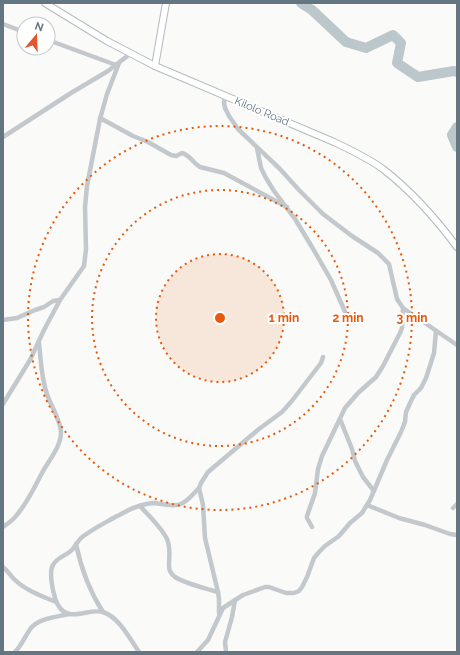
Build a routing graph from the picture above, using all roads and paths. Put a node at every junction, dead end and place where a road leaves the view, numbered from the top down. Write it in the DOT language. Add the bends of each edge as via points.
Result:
graph roads {
  1 [pos="45,3"];
  2 [pos="166,3"];
  3 [pos="3,24"];
  4 [pos="16,29"];
  5 [pos="56,43"];
  6 [pos="130,54"];
  7 [pos="117,64"];
  8 [pos="155,66"];
  9 [pos="226,96"];
  10 [pos="100,118"];
  11 [pos="3,137"];
  12 [pos="257,148"];
  13 [pos="287,207"];
  14 [pos="457,248"];
  15 [pos="60,300"];
  16 [pos="404,308"];
  17 [pos="3,320"];
  18 [pos="355,322"];
  19 [pos="436,331"];
  20 [pos="38,341"];
  21 [pos="457,345"];
  22 [pos="323,357"];
  23 [pos="3,404"];
  24 [pos="340,419"];
  25 [pos="199,488"];
  26 [pos="374,491"];
  27 [pos="367,505"];
  28 [pos="140,506"];
  29 [pos="3,527"];
  30 [pos="312,528"];
  31 [pos="457,535"];
  32 [pos="76,544"];
  33 [pos="3,567"];
  34 [pos="218,592"];
  35 [pos="235,600"];
  36 [pos="56,602"];
  37 [pos="104,612"];
  38 [pos="69,614"];
  39 [pos="219,614"];
  40 [pos="18,651"];
  41 [pos="139,652"];
  42 [pos="198,652"];
  43 [pos="226,652"];
  1 -- 6 [label="main road, Kilolo Road"];
  2 -- 8 [label="main road"];
  3 -- 4 [label="street"];
  5 -- 7 [label="street"];
  6 -- 7 [label="street"];
  6 -- 8 [label="main road, Kilolo Road"];
  7 -- 10 [label="street"];
  7 -- 11 [label="street"];
  8 -- 9 [label="main road, Kilolo Road"];
  9 -- 12 [label="street" via="224,103 229,116 238,130"];
  9 -- 14 [label="main road, Kilolo Road" via="334,142 382,168 424,208"];
  10 -- 13 [label="street" via="171,155 187,154 200,167 224,173"];
  10 -- 15 [label="street" via="87,186 84,266"];
  12 -- 13 [label="street" via="261,168"];
  12 -- 16 [label="street" via="323,214 378,253 389,264 397,299"];
  13 -- 18 [label="street" via="331,280 346,314"];
  15 -- 17 [label="street" via="17,318"];
  15 -- 20 [label="street"];
  16 -- 19 [label="street"];
  16 -- 24 [label="street" via="402,328 383,366 376,377 351,400"];
  19 -- 21 [label="street"];
  19 -- 26 [label="street" via="434,353 426,378 410,401 405,422"];
  20 -- 23 [label="street" via="30,360"];
  20 -- 29 [label="street" via="43,379 61,431 60,439 30,498 15,518"];
  22 -- 25 [label="street" via="292,402 208,472"];
  24 -- 26 [label="street" via="355,461"];
  24 -- 30 [label="street" via="318,469 315,492 307,516"];
  25 -- 28 [label="street" via="179,505 152,503"];
  25 -- 34 [label="street" via="203,505 204,538"];
  26 -- 27 [label="street"];
  27 -- 31 [label="street" via="399,518"];
  27 -- 35 [label="street" via="362,513 314,558 299,591 286,593 265,587"];
  28 -- 32 [label="street" via="95,528"];
  28 -- 34 [label="street" via="168,540 170,572 186,582"];
  32 -- 36 [label="street" via="72,550 56,560 50,570"];
  32 -- 37 [label="street" via="91,591"];
  33 -- 36 [label="street" via="22,586"];
  34 -- 39 [label="street"];
  35 -- 39 [label="street"];
  35 -- 43 [label="street" via="225,642"];
  36 -- 38 [label="street"];
  37 -- 38 [label="street"];
  37 -- 41 [label="street" via="120,624"];
  38 -- 40 [label="street" via="36,624"];
  39 -- 42 [label="street" via="208,640"];
}
